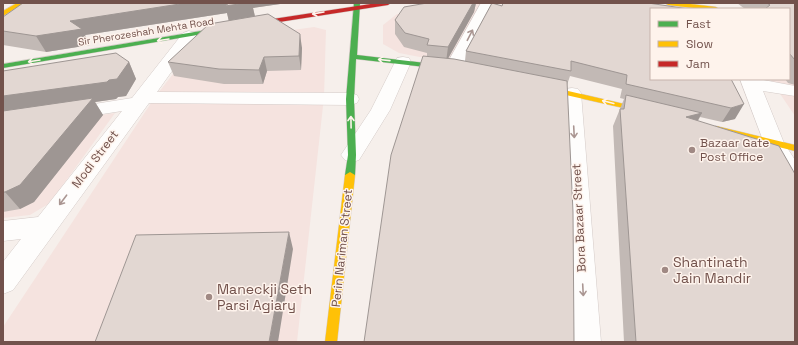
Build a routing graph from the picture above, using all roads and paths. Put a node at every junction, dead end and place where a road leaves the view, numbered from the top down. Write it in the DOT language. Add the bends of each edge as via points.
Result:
graph roads {
  1 [pos="21,3"];
  2 [pos="388,3"];
  3 [pos="488,3"];
  4 [pos="668,3"];
  5 [pos="357,5"];
  6 [pos="700,6"];
  7 [pos="711,8"];
  8 [pos="3,14"];
  9 [pos="188,36"];
  10 [pos="354,57"];
  11 [pos="403,62"];
  12 [pos="3,66"];
  13 [pos="457,69"];
  14 [pos="751,81"];
  15 [pos="527,84"];
  16 [pos="795,91"];
  17 [pos="572,93"];
  18 [pos="350,99"];
  19 [pos="139,100"];
  20 [pos="56,114"];
  21 [pos="662,115"];
  22 [pos="707,126"];
  23 [pos="774,143"];
  24 [pos="795,148"];
  25 [pos="352,155"];
  26 [pos="795,178"];
  27 [pos="44,226"];
  28 [pos="3,231"];
  29 [pos="3,282"];
  30 [pos="331,342"];
  31 [pos="586,342"];
  1 -- 8 [label="street"];
  2 -- 5 [label="street, Sir Pherozeshah Mehta Road"];
  13 -- 3 [label="street, one-way" via="476,23"];
  4 -- 6 [label="street"];
  5 -- 9 [label="street, Sir Pherozeshah Mehta Road, one-way"];
  5 -- 10 [label="street, Perin Nariman Street"];
  6 -- 7 [label="street"];
  9 -- 12 [label="street, Sir Pherozeshah Mehta Road, one-way"];
  9 -- 19 [label="street, Modi Street"];
  11 -- 10 [label="street, one-way"];
  10 -- 18 [label="street, Perin Nariman Street"];
  11 -- 13 [label="street"];
  11 -- 25 [label="street, Perin Nariman Street" via="381,114"];
  14 -- 16 [label="street"];
  14 -- 23 [label="street"];
  15 -- 17 [label="street"];
  21 -- 17 [label="street, one-way"];
  17 -- 31 [label="street, Bora Bazaar Street, one-way"];
  18 -- 19 [label="street"];
  25 -- 18 [label="street, Perin Nariman Street, one-way"];
  19 -- 20 [label="street"];
  19 -- 27 [label="street, Modi Street, one-way"];
  22 -- 23 [label="street"];
  23 -- 24 [label="street"];
  23 -- 26 [label="street"];
  25 -- 30 [label="street, Perin Nariman Street"];
  27 -- 28 [label="street"];
  27 -- 29 [label="street, Modi Street"];
}
